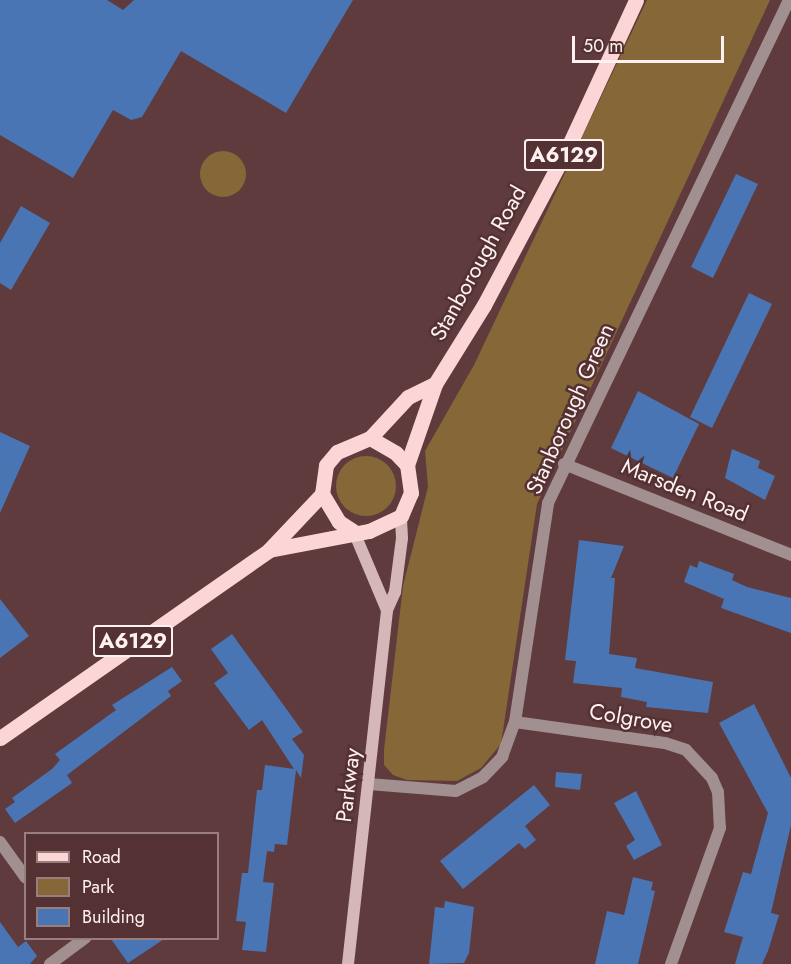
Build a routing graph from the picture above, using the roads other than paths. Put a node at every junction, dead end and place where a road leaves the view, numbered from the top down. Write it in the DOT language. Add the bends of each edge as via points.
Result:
graph roads {
  1 [pos="636,0"];
  2 [pos="789,0"];
  3 [pos="435,384"];
  4 [pos="370,438"];
  5 [pos="564,464"];
  6 [pos="407,465"];
  7 [pos="322,494"];
  8 [pos="401,516"];
  9 [pos="353,531"];
  10 [pos="269,550"];
  11 [pos="791,555"];
  12 [pos="387,610"];
  13 [pos="515,722"];
  14 [pos="0,738"];
  15 [pos="369,784"];
  16 [pos="0,842"];
  17 [pos="24,875"];
  18 [pos="71,942"];
  19 [pos="50,964"];
  20 [pos="348,964"];
  21 [pos="671,964"];
  1 -- 3 [label="main road, Stanborough Road / A6129" via="570,143 484,305"];
  2 -- 5 [label="street, Stanborough Green"];
  3 -- 4 [label="main road" via="408,397"];
  3 -- 6 [label="main road, Stanborough Road / A6129"];
  4 -- 6 [label="main road" via="396,453"];
  4 -- 7 [label="main road" via="337,452 326,465"];
  5 -- 11 [label="street, Marsden Road"];
  5 -- 13 [label="street, Stanborough Green" via="548,503"];
  6 -- 8 [label="main road, Stanborough Road" via="411,493"];
  7 -- 9 [label="main road" via="339,522"];
  7 -- 10 [label="main road, A6129"];
  8 -- 9 [label="main road" via="388,525"];
  8 -- 12 [label="street, Parkway" via="395,592"];
  9 -- 10 [label="main road, A6129" via="296,548"];
  9 -- 12 [label="street, Parkway"];
  10 -- 14 [label="main road, A6129"];
  12 -- 15 [label="street, Parkway"];
  13 -- 15 [label="street, Stanborough Green" via="502,758 469,786 440,792"];
  13 -- 21 [label="street, Colgrove" via="665,743 686,750 712,778 718,792 720,828"];
  15 -- 20 [label="street, Parkway"];
  16 -- 17 [label="street"];
  18 -- 19 [label="street"];
}
